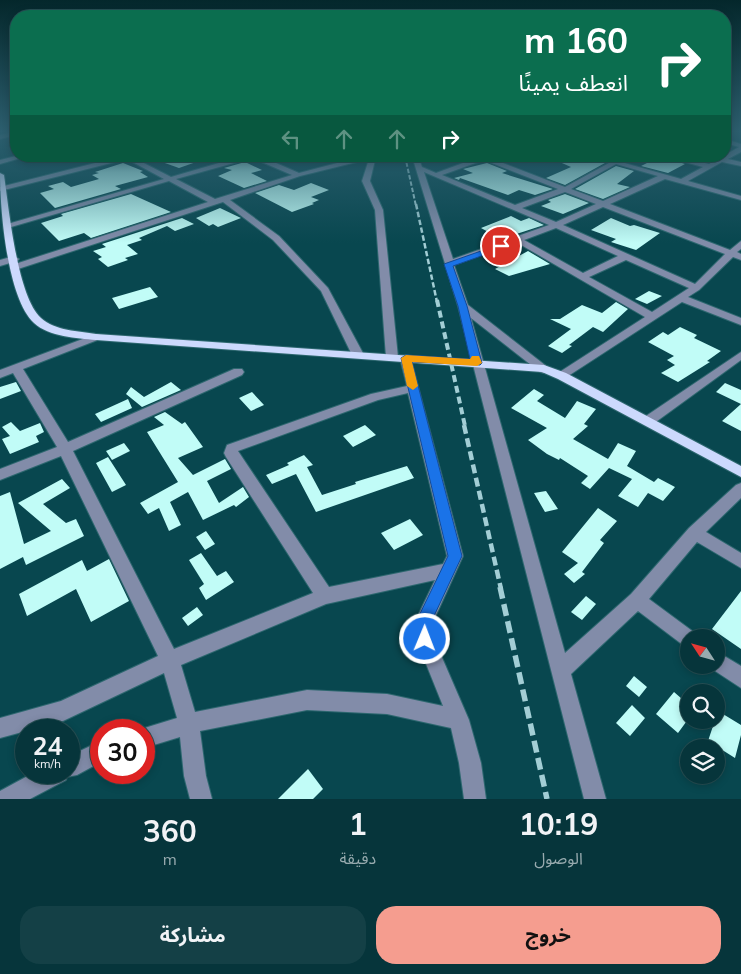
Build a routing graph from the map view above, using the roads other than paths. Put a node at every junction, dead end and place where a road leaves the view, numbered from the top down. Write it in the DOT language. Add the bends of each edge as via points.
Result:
graph roads {
  1 [pos="89,168"];
  2 [pos="151,168"];
  3 [pos="209,168"];
  4 [pos="282,168"];
  5 [pos="324,168"];
  6 [pos="370,168"];
  7 [pos="418,168"];
  8 [pos="427,168"];
  9 [pos="452,168"];
  10 [pos="513,168"];
  11 [pos="604,168"];
  12 [pos="638,168"];
  13 [pos="705,168"];
  14 [pos="436,174"];
  15 [pos="0,175"];
  16 [pos="298,175"];
  17 [pos="665,176"];
  18 [pos="172,179"];
  19 [pos="682,181"];
  20 [pos="566,189"];
  21 [pos="2,193"];
  22 [pos="741,198"];
  23 [pos="219,201"];
  24 [pos="604,205"];
  25 [pos="515,208"];
  26 [pos="556,225"];
  27 [pos="5,230"];
  28 [pos="518,240"];
  29 [pos="741,244"];
  30 [pos="730,253"];
  31 [pos="626,256"];
  32 [pos="741,258"];
  33 [pos="0,263"];
  34 [pos="15,263"];
  35 [pos="448,264"];
  36 [pos="581,277"];
  37 [pos="696,288"];
  38 [pos="681,298"];
  39 [pos="463,306"];
  40 [pos="652,316"];
  41 [pos="741,322"];
  42 [pos="96,337"];
  43 [pos="358,355"];
  44 [pos="741,355"];
  45 [pos="392,357"];
  46 [pos="406,358"];
  47 [pos="477,363"];
  48 [pos="16,368"];
  49 [pos="544,369"];
  50 [pos="238,372"];
  51 [pos="0,374"];
  52 [pos="562,376"];
  53 [pos="413,388"];
  54 [pos="648,421"];
  55 [pos="64,450"];
  56 [pos="741,472"];
  57 [pos="0,475"];
  58 [pos="741,489"];
  59 [pos="695,533"];
  60 [pos="741,560"];
  61 [pos="447,570"];
  62 [pos="325,596"];
  63 [pos="637,600"];
  64 [pos="680,632"];
  65 [pos="170,660"];
  66 [pos="725,666"];
  67 [pos="560,670"];
  68 [pos="741,678"];
  69 [pos="459,720"];
  70 [pos="189,725"];
  71 [pos="0,728"];
  72 [pos="155,735"];
  73 [pos="36,784"];
  74 [pos="8,799"];
  75 [pos="201,799"];
  76 [pos="475,799"];
  77 [pos="595,799"];
  1 -- 21 [label="street"];
  2 -- 18 [label="street"];
  3 -- 18 [label="street"];
  4 -- 16 [label="street"];
  5 -- 16 [label="street"];
  6 -- 45 [label="street" via="366,181 379,210"];
  7 -- 35 [label="street"];
  8 -- 14 [label="street"];
  9 -- 14 [label="street"];
  10 -- 20 [label="street"];
  11 -- 20 [label="street"];
  12 -- 17 [label="street"];
  13 -- 19 [label="street"];
  14 -- 25 [label="street"];
  15 -- 21 [label="main road"];
  16 -- 23 [label="street"];
  17 -- 19 [label="street"];
  17 -- 24 [label="street"];
  18 -- 23 [label="street"];
  18 -- 27 [label="street"];
  19 -- 22 [label="street"];
  20 -- 24 [label="street"];
  20 -- 25 [label="street"];
  21 -- 27 [label="main road"];
  23 -- 34 [label="street"];
  23 -- 43 [label="street" via="276,238 325,290"];
  24 -- 26 [label="street"];
  24 -- 30 [label="street"];
  25 -- 26 [label="street"];
  26 -- 28 [label="street"];
  26 -- 31 [label="street"];
  27 -- 34 [label="main road"];
  28 -- 35 [label="street"];
  28 -- 36 [label="street"];
  29 -- 30 [label="street"];
  30 -- 32 [label="street"];
  30 -- 37 [label="street"];
  31 -- 36 [label="street"];
  31 -- 37 [label="street"];
  33 -- 34 [label="street"];
  34 -- 42 [label="main road" via="27,306 36,320 61,332"];
  35 -- 39 [label="street"];
  36 -- 40 [label="street"];
  37 -- 38 [label="street"];
  38 -- 40 [label="street"];
  38 -- 41 [label="street"];
  39 -- 47 [label="street"];
  39 -- 49 [label="street"];
  40 -- 52 [label="street"];
  42 -- 43 [label="main road"];
  42 -- 48 [label="street"];
  43 -- 45 [label="main road"];
  44 -- 54 [label="street"];
  45 -- 46 [label="main road"];
  46 -- 47 [label="main road"];
  46 -- 53 [label="street"];
  47 -- 49 [label="main road"];
  47 -- 67 [label="street"];
  48 -- 51 [label="street"];
  48 -- 55 [label="street"];
  49 -- 52 [label="main road"];
  50 -- 55 [label="street"];
  52 -- 54 [label="main road"];
  53 -- 61 [label="street" via="455,556"];
  53 -- 62 [label="street" via="381,395 232,448 231,453"];
  54 -- 56 [label="main road"];
  55 -- 57 [label="street"];
  55 -- 65 [label="street"];
  58 -- 59 [label="street"];
  59 -- 60 [label="street"];
  59 -- 63 [label="street"];
  61 -- 62 [label="street"];
  61 -- 69 [label="street" via="422,626"];
  62 -- 65 [label="street"];
  63 -- 64 [label="street"];
  63 -- 67 [label="street"];
  65 -- 70 [label="street"];
  65 -- 71 [label="street" via="63,711"];
  66 -- 68 [label="street"];
  67 -- 77 [label="street"];
  69 -- 70 [label="street" via="387,704 307,700"];
  69 -- 76 [label="street"];
  70 -- 72 [label="street"];
  70 -- 75 [label="street" via="194,776"];
  73 -- 74 [label="street"];
}
